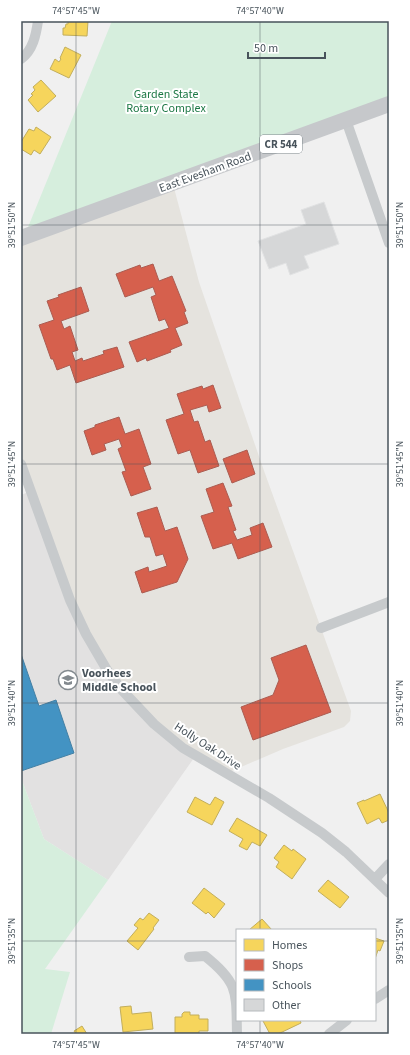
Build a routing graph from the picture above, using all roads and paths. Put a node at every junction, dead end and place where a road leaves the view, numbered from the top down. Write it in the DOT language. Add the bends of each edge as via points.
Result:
graph roads {
  1 [pos="38,21"];
  2 [pos="21,59"];
  3 [pos="389,104"];
  4 [pos="366,112"];
  5 [pos="389,112"];
  6 [pos="346,120"];
  7 [pos="21,238"];
  8 [pos="389,243"];
  9 [pos="21,464"];
  10 [pos="389,602"];
  11 [pos="321,628"];
  12 [pos="389,864"];
  13 [pos="375,879"];
  14 [pos="389,893"];
  15 [pos="189,957"];
  16 [pos="389,990"];
  17 [pos="376,998"];
  18 [pos="236,1001"];
  19 [pos="237,1021"];
  20 [pos="346,1021"];
  21 [pos="237,1034"];
  22 [pos="329,1034"];
  1 -- 2 [label="street" via="32,46"];
  3 -- 4 [label="main road, East Evesham Road / CR 544"];
  4 -- 5 [label="main road"];
  4 -- 6 [label="main road, East Evesham Road / CR 544"];
  6 -- 7 [label="main road, East Evesham Road / CR 544"];
  6 -- 8 [label="street"];
  9 -- 13 [label="street, Holly Oak Drive" via="78,620 96,653 121,689 154,724 183,748 269,798 322,833"];
  10 -- 11 [label="street"];
  12 -- 13 [label="street"];
  13 -- 14 [label="street, Holly Oak Drive"];
  15 -- 18 [label="street" via="205,956 228,976 234,987"];
  16 -- 17 [label="street"];
  19 -- 21 [label="street"];
  20 -- 22 [label="street"];
}
